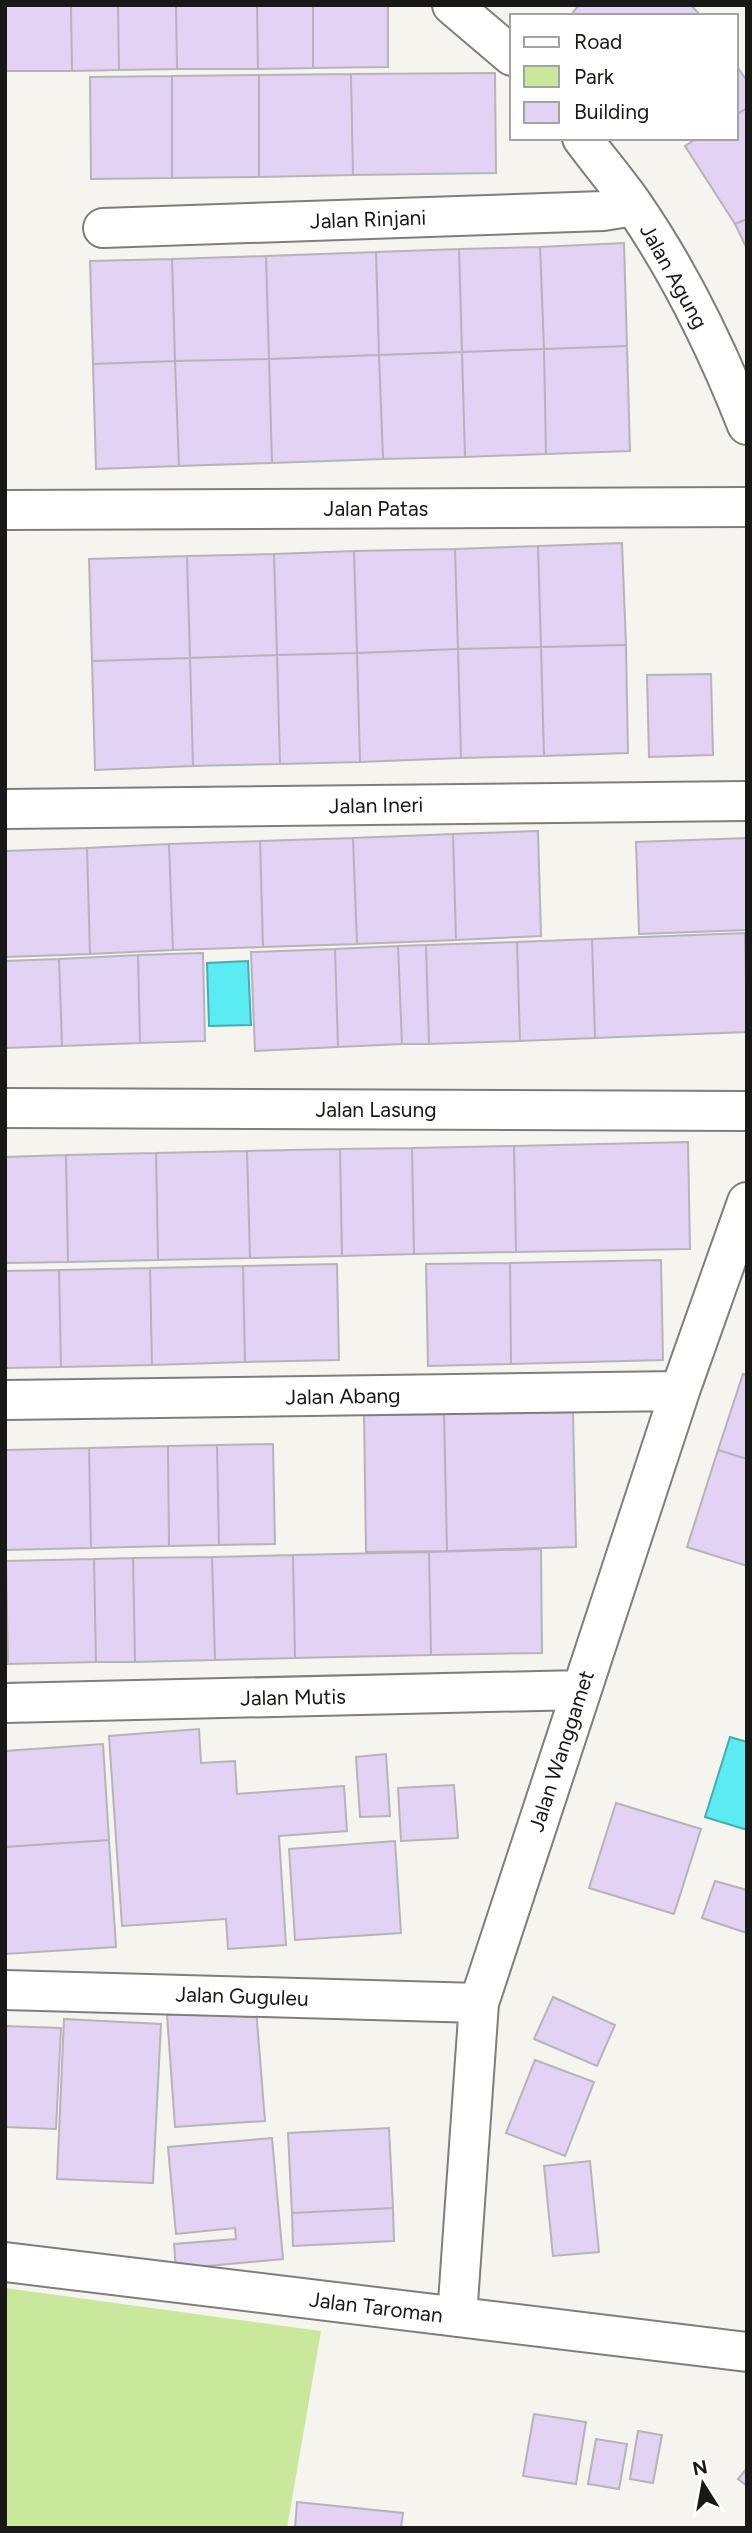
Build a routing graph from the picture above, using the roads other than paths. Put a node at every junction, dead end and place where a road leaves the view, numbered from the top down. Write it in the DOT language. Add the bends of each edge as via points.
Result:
graph roads {
  1 [pos="452,5"];
  2 [pos="510,54"];
  3 [pos="584,140"];
  4 [pos="634,206"];
  5 [pos="103,228"];
  6 [pos="747,425"];
  7 [pos="747,507"];
  8 [pos="5,510"];
  9 [pos="747,801"];
  10 [pos="5,809"];
  11 [pos="5,1108"];
  12 [pos="747,1111"];
  13 [pos="747,1202"];
  14 [pos="680,1391"];
  15 [pos="5,1400"];
  16 [pos="581,1690"];
  17 [pos="5,1703"];
  18 [pos="5,1990"];
  19 [pos="480,2003"];
  20 [pos="5,2262"];
  21 [pos="457,2317"];
  22 [pos="747,2352"];
  1 -- 2 [label="street"];
  3 -- 4 [label="street, Jalan Agung"];
  4 -- 5 [label="street, Jalan Rinjani" via="603,211"];
  4 -- 6 [label="street, Jalan Agung" via="679,280"];
  7 -- 8 [label="street, Jalan Patas"];
  9 -- 10 [label="street, Jalan Ineri"];
  11 -- 12 [label="street, Jalan Lasung"];
  13 -- 14 [label="street, Jalan Wanggamet"];
  14 -- 15 [label="street, Jalan Abang"];
  14 -- 16 [label="street, Jalan Wanggamet"];
  16 -- 17 [label="street, Jalan Mutis"];
  16 -- 19 [label="street, Jalan Wanggamet"];
  18 -- 19 [label="street, Jalan Guguleu"];
  19 -- 21 [label="street, Jalan Wanggamet"];
  20 -- 21 [label="street, Jalan Taroman"];
  21 -- 22 [label="street, Jalan Taroman"];
}
